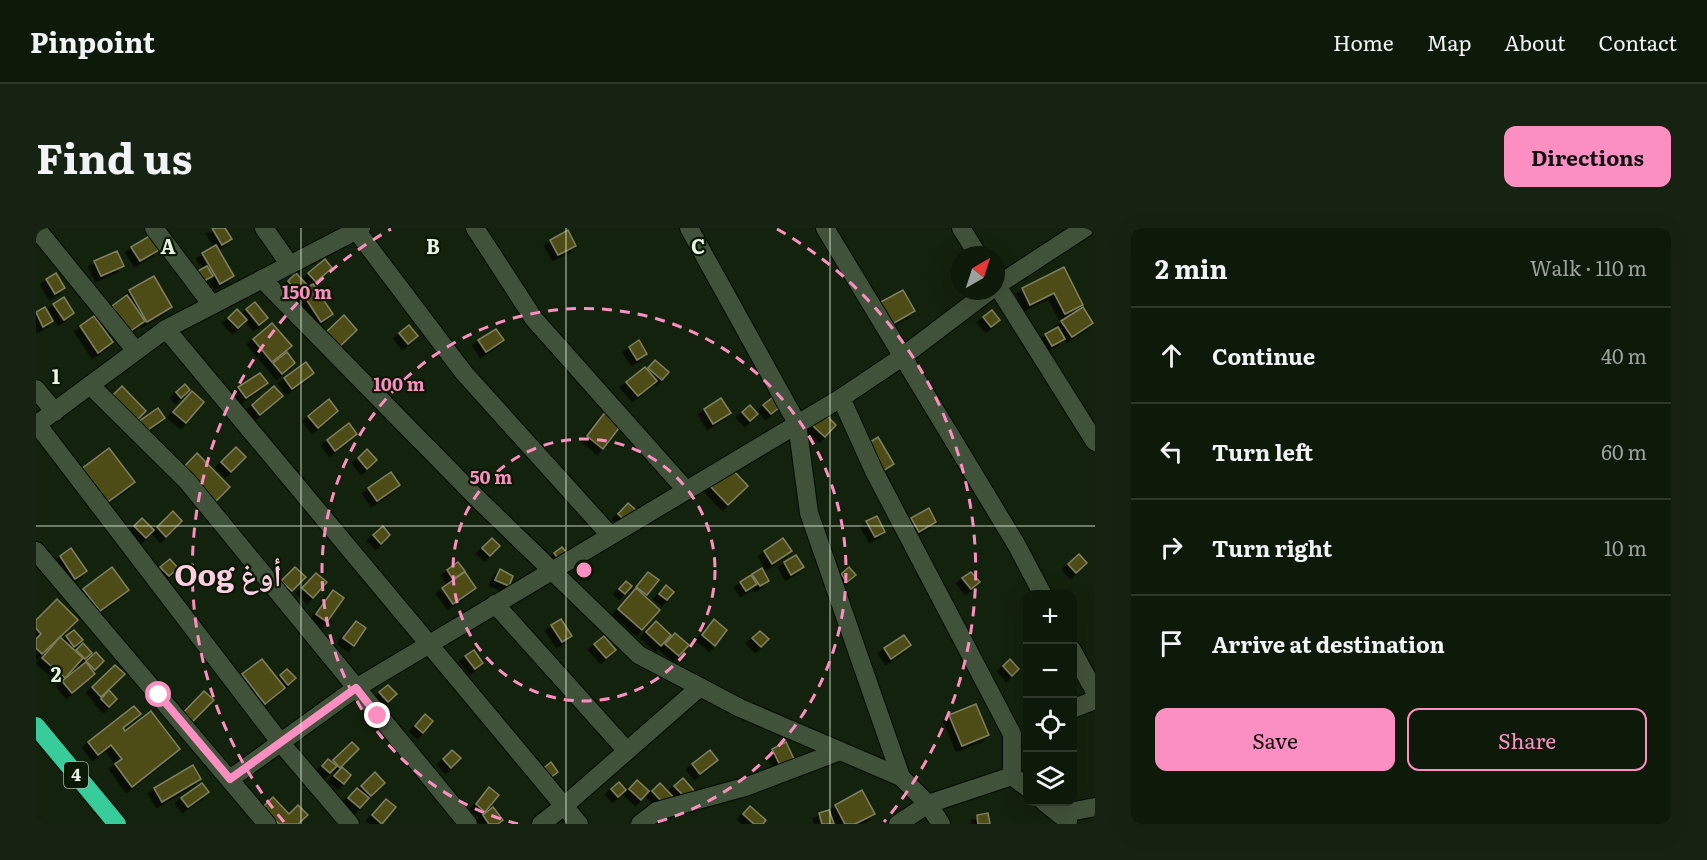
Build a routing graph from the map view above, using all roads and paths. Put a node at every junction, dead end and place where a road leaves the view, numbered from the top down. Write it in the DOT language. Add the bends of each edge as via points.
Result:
graph roads {
  1 [pos="36,228"];
  2 [pos="154,228"];
  3 [pos="264,228"];
  4 [pos="475,228"];
  5 [pos="688,228"];
  6 [pos="825,228"];
  7 [pos="961,228"];
  8 [pos="1085,228"];
  9 [pos="358,229"];
  10 [pos="972,246"];
  11 [pos="290,265"];
  12 [pos="262,279"];
  13 [pos="1005,279"];
  14 [pos="1005,299"];
  15 [pos="977,300"];
  16 [pos="212,305"];
  17 [pos="166,329"];
  18 [pos="136,351"];
  19 [pos="902,357"];
  20 [pos="90,385"];
  21 [pos="36,388"];
  22 [pos="841,398"];
  23 [pos="55,412"];
  24 [pos="797,423"];
  25 [pos="37,425"];
  26 [pos="1095,442"];
  27 [pos="686,490"];
  28 [pos="610,535"];
  29 [pos="36,551"];
  30 [pos="1041,590"];
  31 [pos="495,604"];
  32 [pos="429,644"];
  33 [pos="1077,659"];
  34 [pos="700,687"];
  35 [pos="356,688"];
  36 [pos="1095,692"];
  37 [pos="1095,700"];
  38 [pos="1077,707"];
  39 [pos="36,726"];
  40 [pos="1020,731"];
  41 [pos="280,742"];
  42 [pos="627,751"];
  43 [pos="840,751"];
  44 [pos="1012,776"];
  45 [pos="901,777"];
  46 [pos="230,779"];
  47 [pos="1023,784"];
  48 [pos="928,804"];
  49 [pos="564,806"];
  50 [pos="1050,806"];
  51 [pos="1095,807"];
  52 [pos="1065,819"];
  53 [pos="117,824"];
  54 [pos="267,824"];
  55 [pos="350,824"];
  56 [pos="468,824"];
  57 [pos="541,824"];
  58 [pos="579,824"];
  59 [pos="640,824"];
  60 [pos="898,824"];
  61 [pos="941,824"];
  1 -- 18 [label="street"];
  2 -- 16 [label="street"];
  3 -- 11 [label="street"];
  4 -- 27 [label="street" via="534,319"];
  5 -- 24 [label="street"];
  6 -- 19 [label="street"];
  7 -- 10 [label="street"];
  8 -- 13 [label="street"];
  9 -- 11 [label="street"];
  9 -- 28 [label="street" via="464,373"];
  11 -- 12 [label="street"];
  12 -- 16 [label="street"];
  12 -- 34 [label="street" via="477,498 639,655"];
  14 -- 26 [label="street"];
  15 -- 19 [label="street"];
  16 -- 17 [label="street"];
  17 -- 18 [label="street"];
  17 -- 32 [label="street"];
  18 -- 20 [label="street"];
  19 -- 22 [label="street"];
  19 -- 30 [label="street"];
  20 -- 23 [label="street"];
  20 -- 35 [label="street" via="187,481"];
  21 -- 23 [label="street"];
  22 -- 24 [label="street"];
  22 -- 40 [label="street" via="874,471"];
  23 -- 25 [label="street"];
  24 -- 27 [label="street"];
  24 -- 45 [label="street" via="809,513"];
  25 -- 41 [label="street"];
  27 -- 28 [label="street"];
  28 -- 31 [label="street"];
  29 -- 46 [label="street"];
  31 -- 32 [label="street"];
  31 -- 42 [label="street"];
  32 -- 35 [label="street"];
  32 -- 49 [label="street"];
  33 -- 36 [label="street"];
  34 -- 42 [label="street"];
  34 -- 43 [label="street"];
  35 -- 41 [label="street"];
  35 -- 56 [label="street"];
  37 -- 38 [label="street"];
  39 -- 53 [label="highway, 4"];
  40 -- 44 [label="street"];
  41 -- 46 [label="street"];
  41 -- 55 [label="street"];
  42 -- 49 [label="street"];
  43 -- 45 [label="street"];
  43 -- 59 [label="street" via="746,787 657,811"];
  44 -- 47 [label="street"];
  44 -- 48 [label="street"];
  45 -- 48 [label="street"];
  46 -- 54 [label="street"];
  48 -- 60 [label="street"];
  48 -- 61 [label="street"];
  49 -- 57 [label="street"];
  49 -- 58 [label="street"];
  50 -- 52 [label="street"];
  51 -- 52 [label="street"];
}
